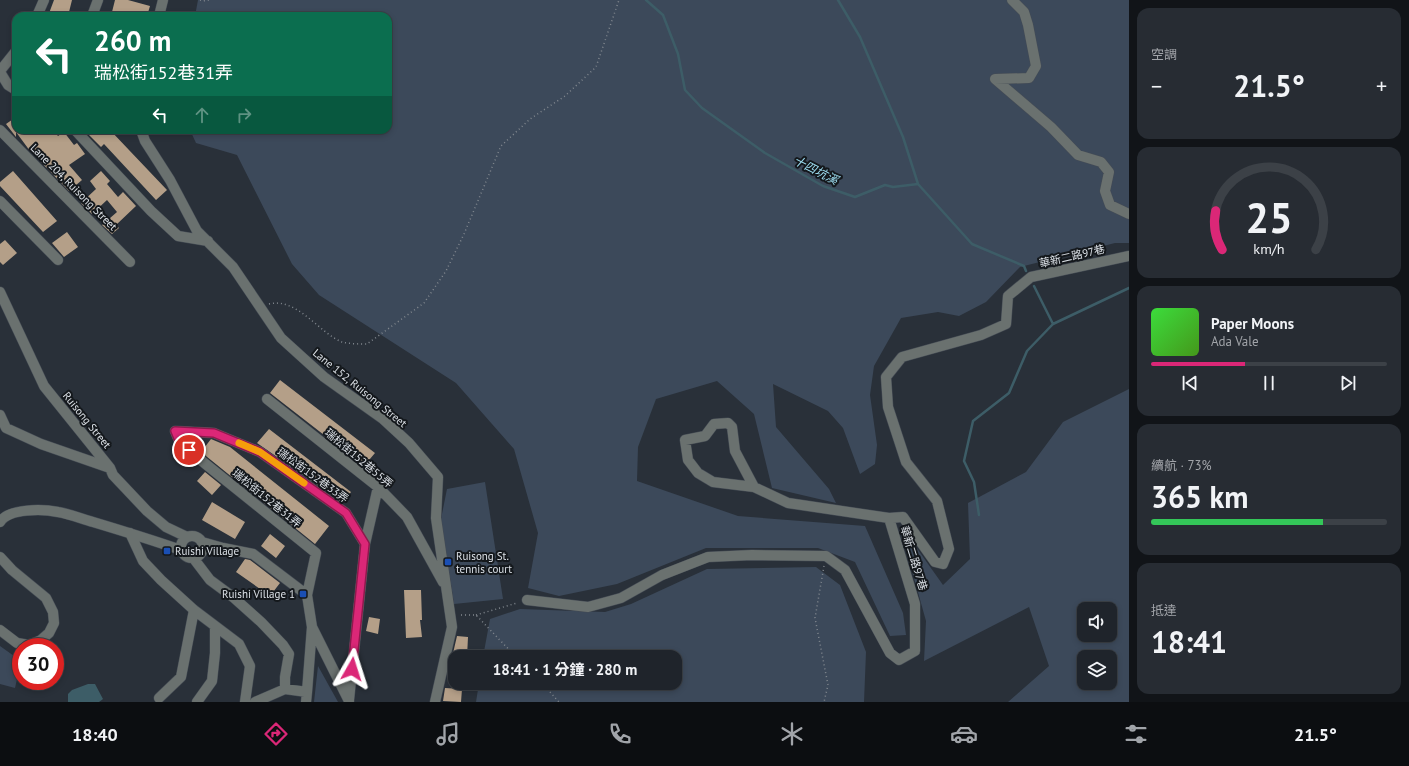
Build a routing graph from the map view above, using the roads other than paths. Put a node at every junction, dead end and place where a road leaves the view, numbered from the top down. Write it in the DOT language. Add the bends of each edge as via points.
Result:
graph roads {
  1 [pos="44,0"];
  2 [pos="98,0"];
  3 [pos="163,0"];
  4 [pos="1012,0"];
  5 [pos="39,12"];
  6 [pos="94,12"];
  7 [pos="160,12"];
  8 [pos="12,56"];
  9 [pos="0,71"];
  10 [pos="12,88"];
  11 [pos="0,130"];
  12 [pos="79,134"];
  13 [pos="142,134"];
  14 [pos="0,201"];
  15 [pos="1129,214"];
  16 [pos="208,241"];
  17 [pos="1129,256"];
  18 [pos="58,260"];
  19 [pos="130,262"];
  20 [pos="0,292"];
  21 [pos="267,399"];
  22 [pos="0,415"];
  23 [pos="175,431"];
  24 [pos="110,468"];
  25 [pos="378,487"];
  26 [pos="754,487"];
  27 [pos="889,518"];
  28 [pos="0,522"];
  29 [pos="130,533"];
  30 [pos="187,537"];
  31 [pos="202,542"];
  32 [pos="365,544"];
  33 [pos="181,550"];
  34 [pos="0,557"];
  35 [pos="194,559"];
  36 [pos="447,589"];
  37 [pos="307,596"];
  38 [pos="527,600"];
  39 [pos="194,610"];
  40 [pos="215,626"];
  41 [pos="312,627"];
  42 [pos="0,630"];
  43 [pos="285,689"];
  44 [pos="307,697"];
  45 [pos="159,698"];
  46 [pos="349,701"];
  47 [pos="197,702"];
  48 [pos="246,702"];
  49 [pos="255,702"];
  50 [pos="435,702"];
  1 -- 5 [label="street"];
  2 -- 6 [label="street"];
  3 -- 7 [label="street"];
  4 -- 15 [label="street" via="1024,12 1036,66 1029,78 996,79 1078,155 1101,162 1109,172 1105,191 1110,205"];
  8 -- 9 [label="street"];
  9 -- 10 [label="street"];
  11 -- 19 [label="street, Lane 204, Ruisong Street"];
  12 -- 16 [label="street" via="178,236"];
  13 -- 16 [label="street, Lane 152, Ruisong Street" via="197,231"];
  14 -- 18 [label="street"];
  16 -- 36 [label="street, Lane 152, Ruisong Street" via="233,267 281,338 324,377 383,419 438,477 436,518"];
  17 -- 27 [label="street, 華新二路97巷" via="1032,277 1008,296 1006,324 981,335 902,357 886,377 888,407 906,462 936,501 949,549 943,564 935,562 903,517"];
  20 -- 24 [label="street, Ruisong Street" via="44,386"];
  21 -- 25 [label="street, 瑞松街152巷55弄"];
  22 -- 24 [label="street" via="6,428 41,444"];
  23 -- 32 [label="street, 瑞松街152巷33弄" via="214,433 260,452 346,513"];
  23 -- 37 [label="street, 瑞松街152巷31弄" via="180,443 316,553"];
  24 -- 30 [label="street, Ruisong Street" via="113,476 147,511 166,527"];
  25 -- 32 [label="street"];
  25 -- 36 [label="street, 瑞松街152巷55弄" via="407,517"];
  26 -- 26 [label="street" via="713,482 698,473 688,460 685,440 705,436 714,424 728,423 732,427 735,451"];
  26 -- 27 [label="street" via="788,503"];
  27 -- 38 [label="street, 華新二路97巷" via="915,604 915,651 899,660 890,653 845,570 826,556 708,557 662,575 621,598 588,607"];
  28 -- 29 [label="street" via="2,518 15,512 37,510 58,512"];
  29 -- 33 [label="street"];
  29 -- 39 [label="street" via="143,561"];
  30 -- 31 [label="street, Ruisong Street" via="194,536"];
  30 -- 33 [label="street" via="182,542"];
  31 -- 35 [label="street" via="202,552"];
  31 -- 37 [label="street" via="253,554"];
  32 -- 46 [label="street"];
  33 -- 35 [label="street" via="184,556"];
  34 -- 42 [label="street" via="46,598 53,612 54,623 49,633 29,645 17,643"];
  35 -- 43 [label="street" via="210,580 234,597 283,645 289,654"];
  36 -- 50 [label="street, Lane 152, Ruisong Street" via="452,627"];
  37 -- 41 [label="street"];
  39 -- 40 [label="street"];
  39 -- 45 [label="street" via="181,677"];
  40 -- 47 [label="street" via="212,681"];
  40 -- 48 [label="street" via="239,644 250,666"];
  41 -- 44 [label="street"];
  41 -- 46 [label="street"];
  43 -- 44 [label="street"];
  43 -- 49 [label="street"];
}
